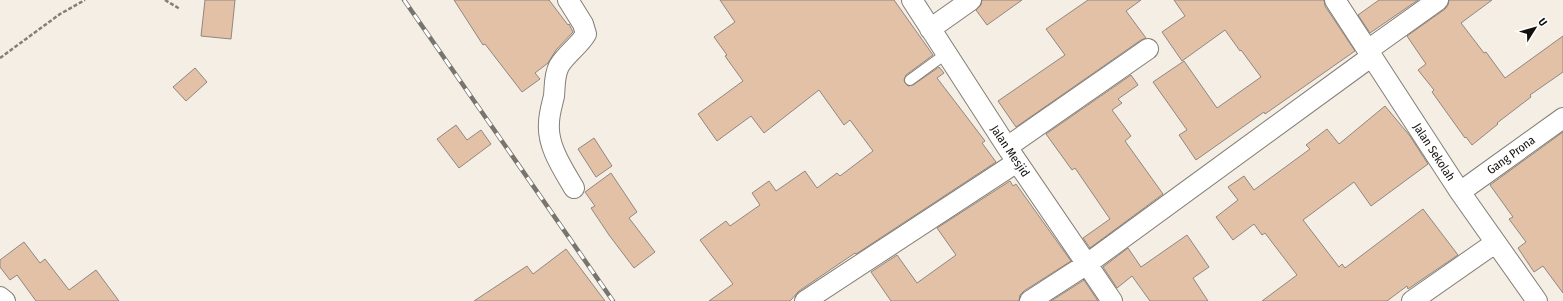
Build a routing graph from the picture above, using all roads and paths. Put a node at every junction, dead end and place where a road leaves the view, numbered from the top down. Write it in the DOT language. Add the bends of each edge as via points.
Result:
graph roads {
  1 [pos="85,0"];
  2 [pos="165,0"];
  3 [pos="568,0"];
  4 [pos="912,0"];
  5 [pos="972,0"];
  6 [pos="1335,0"];
  7 [pos="1438,0"];
  8 [pos="180,9"];
  9 [pos="930,29"];
  10 [pos="1148,49"];
  11 [pos="947,53"];
  12 [pos="1370,53"];
  13 [pos="0,58"];
  14 [pos="910,80"];
  15 [pos="1563,118"];
  16 [pos="1012,154"];
  17 [pos="574,188"];
  18 [pos="1460,192"];
  19 [pos="1495,243"];
  20 [pos="1087,264"];
  21 [pos="0,297"];
  22 [pos="5,301"];
  23 [pos="805,301"];
  24 [pos="1030,301"];
  25 [pos="1112,301"];
  26 [pos="1412,301"];
  27 [pos="1537,301"];
  1 -- 13 [label="path" via="60,14"];
  2 -- 8 [label="path"];
  3 -- 17 [label="street" via="583,24 586,34 565,58 556,74 548,124 550,140"];
  4 -- 9 [label="street, Jalan Mesjid"];
  5 -- 9 [label="street"];
  6 -- 12 [label="street, Jalan Sekolah"];
  7 -- 12 [label="street"];
  9 -- 11 [label="street, Jalan Mesjid"];
  10 -- 16 [label="street"];
  11 -- 14 [label="lane"];
  11 -- 16 [label="street, Jalan Mesjid"];
  12 -- 18 [label="street, Jalan Sekolah"];
  12 -- 20 [label="street"];
  15 -- 18 [label="street, Gang Prona"];
  16 -- 20 [label="street, Jalan Mesjid"];
  16 -- 23 [label="street"];
  18 -- 19 [label="street, Jalan Sekolah"];
  19 -- 26 [label="street"];
  19 -- 27 [label="street, Jalan Sekolah"];
  20 -- 24 [label="street"];
  20 -- 25 [label="street, Jalan Mesjid"];
  21 -- 22 [label="street"];
}
